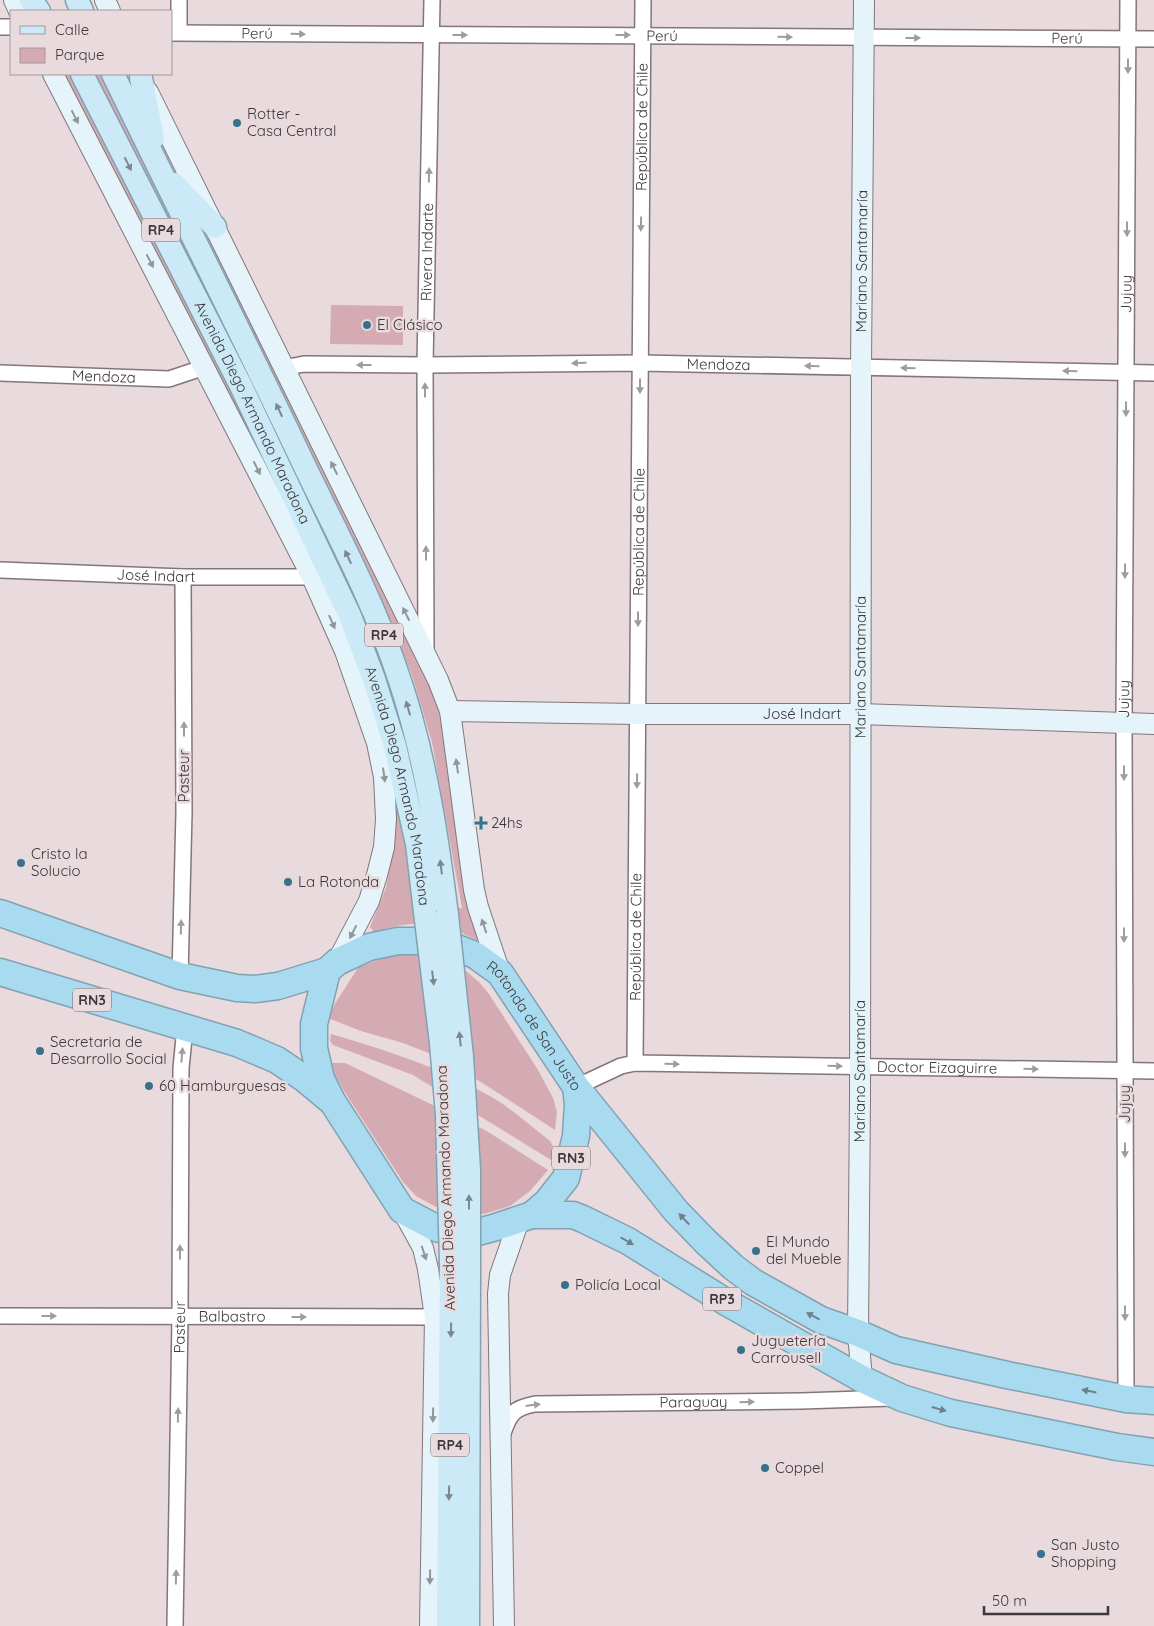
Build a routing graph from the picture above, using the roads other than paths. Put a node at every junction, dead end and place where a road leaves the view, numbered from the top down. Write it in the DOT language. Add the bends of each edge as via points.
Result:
graph roads {
  1 [pos="179,0"];
  2 [pos="432,0"];
  3 [pos="643,0"];
  4 [pos="864,0"];
  5 [pos="1128,0"];
  6 [pos="175,32"];
  7 [pos="432,35"];
  8 [pos="643,35"];
  9 [pos="864,38"];
  10 [pos="1128,38"];
  11 [pos="1154,39"];
  12 [pos="53,75"];
  13 [pos="83,75"];
  14 [pos="113,75"];
  15 [pos="140,76"];
  16 [pos="158,168"];
  17 [pos="215,227"];
  18 [pos="640,363"];
  19 [pos="425,365"];
  20 [pos="205,367"];
  21 [pos="283,368"];
  22 [pos="860,368"];
  23 [pos="1126,372"];
  24 [pos="1154,372"];
  25 [pos="0,373"];
  26 [pos="0,570"];
  27 [pos="183,577"];
  28 [pos="312,577"];
  29 [pos="426,654"];
  30 [pos="450,711"];
  31 [pos="638,714"];
  32 [pos="860,714"];
  33 [pos="1124,724"];
  34 [pos="1154,724"];
  35 [pos="0,913"];
  36 [pos="332,967"];
  37 [pos="0,972"];
  38 [pos="500,972"];
  39 [pos="180,976"];
  40 [pos="185,1028"];
  41 [pos="635,1063"];
  42 [pos="860,1067"];
  43 [pos="1125,1070"];
  44 [pos="1154,1071"];
  45 [pos="576,1087"];
  46 [pos="332,1101"];
  47 [pos="402,1210"];
  48 [pos="525,1217"];
  49 [pos="460,1266"];
  50 [pos="0,1316"];
  51 [pos="180,1317"];
  52 [pos="435,1317"];
  53 [pos="858,1333"];
  54 [pos="862,1379"];
  55 [pos="902,1398"];
  56 [pos="1126,1399"];
  57 [pos="1154,1401"];
  58 [pos="501,1437"];
  59 [pos="1154,1452"];
  60 [pos="175,1626"];
  61 [pos="430,1626"];
  62 [pos="448,1626"];
  63 [pos="468,1626"];
  64 [pos="504,1626"];
  1 -- 6 [label="street"];
  2 -- 7 [label="street, Rivera Indarte"];
  3 -- 8 [label="street, República de Chile"];
  4 -- 9 [label="street, Mariano Santamaría"];
  5 -- 10 [label="street, Jujuy"];
  6 -- 7 [label="street, Perú, one-way"];
  7 -- 8 [label="street, Perú, one-way"];
  19 -- 7 [label="street, Rivera Indarte, one-way"];
  8 -- 9 [label="street, Perú, one-way"];
  8 -- 18 [label="street, República de Chile, one-way"];
  9 -- 10 [label="street, Perú, one-way"];
  9 -- 22 [label="street, Mariano Santamaría"];
  10 -- 11 [label="street, Perú"];
  10 -- 23 [label="street, Jujuy, one-way"];
  12 -- 20 [label="street, Avenida Diego Armando Maradona, one-way"];
  13 -- 49 [label="main road, Avenida Diego Armando Maradona / RP4, one-way, bridge" via="241,386 350,616 374,679 395,746 417,844 441,1043"];
  14 -- 16 [label="main road, Avenida Diego Armando Maradona / RP4"];
  15 -- 16 [label="main road"];
  15 -- 17 [label="street"];
  16 -- 17 [label="main road"];
  49 -- 16 [label="main road, Avenida Diego Armando Maradona / RP4, one-way, bridge" via="468,1170 462,1058 438,845 417,739 400,679 378,620 262,374"];
  17 -- 21 [label="street"];
  18 -- 19 [label="street, Mendoza, one-way"];
  22 -- 18 [label="street, Mendoza, one-way"];
  18 -- 31 [label="street, República de Chile, one-way"];
  19 -- 21 [label="street, Mendoza, one-way" via="304,364"];
  29 -- 19 [label="street, Rivera Indarte, one-way"];
  20 -- 25 [label="street, Mendoza" via="170,379"];
  20 -- 28 [label="street, Avenida Diego Armando Maradona, one-way"];
  29 -- 21 [label="street, one-way"];
  23 -- 22 [label="street, Mendoza, one-way"];
  22 -- 32 [label="street, Mariano Santamaría"];
  23 -- 24 [label="street, Mendoza"];
  23 -- 33 [label="street, Jujuy, one-way"];
  26 -- 27 [label="street, José Indart"];
  27 -- 28 [label="street, José Indart"];
  39 -- 27 [label="street, Pasteur, one-way" via="184,812"];
  28 -- 36 [label="street, Avenida Diego Armando Maradona, one-way" via="345,651 378,743 384,777 386,819 380,866 368,901"];
  29 -- 30 [label="street"];
  30 -- 31 [label="street, José Indart"];
  38 -- 30 [label="street, one-way" via="474,890"];
  31 -- 32 [label="street, José Indart"];
  31 -- 41 [label="street, República de Chile, one-way"];
  32 -- 33 [label="street, José Indart"];
  32 -- 42 [label="street, Mariano Santamaría"];
  33 -- 34 [label="street, José Indart"];
  33 -- 43 [label="street, Jujuy, one-way"];
  35 -- 39 [label="highway, RN3"];
  36 -- 38 [label="highway, Rotonda de San Justo / RN3" via="369,947 398,941 422,941 452,946 475,955"];
  36 -- 39 [label="highway, RN3" via="278,986 255,989"];
  36 -- 46 [label="highway, Rotonda de San Justo / RN3" via="314,1024 314,1048 321,1079"];
  37 -- 40 [label="highway, RN3"];
  38 -- 45 [label="highway, Rotonda de San Justo / RN3"];
  40 -- 46 [label="highway, RN3" via="237,1043 277,1060"];
  51 -- 40 [label="street, Pasteur, one-way" via="181,1068"];
  41 -- 42 [label="street, Doctor Eizaguirre, one-way"];
  41 -- 45 [label="street, Doctor Eizaguirre"];
  42 -- 43 [label="street, Doctor Eizaguirre, one-way"];
  42 -- 53 [label="street, Mariano Santamaría"];
  43 -- 44 [label="street, Doctor Eizaguirre"];
  43 -- 56 [label="street, Jujuy, one-way"];
  45 -- 48 [label="highway, Rotonda de San Justo / RN3" via="576,1136 566,1178 547,1202"];
  53 -- 45 [label="highway, RP3, one-way" via="821,1320 753,1282 733,1267 676,1211"];
  46 -- 47 [label="highway, Rotonda de San Justo / RN3"];
  47 -- 48 [label="highway, Rotonda de San Justo / RN3" via="436,1228 460,1233 478,1232"];
  47 -- 52 [label="street, Avenida Diego Armando Maradona, one-way" via="423,1248"];
  48 -- 54 [label="highway, RP3, one-way" via="573,1215 583,1219 628,1241 726,1302"];
  48 -- 58 [label="street" via="500,1275"];
  49 -- 62 [label="main road, Avenida Diego Armando Maradona / RP4, one-way"];
  49 -- 63 [label="main road, Avenida Diego Armando Maradona / RP4"];
  50 -- 51 [label="street, Balbastro, one-way"];
  51 -- 52 [label="street, Balbastro, one-way"];
  60 -- 51 [label="street, Pasteur, one-way"];
  52 -- 61 [label="street, Avenida Diego Armando Maradona, one-way"];
  53 -- 54 [label="street, Mariano Santamaría"];
  56 -- 53 [label="highway, RP3, one-way" via="927,1358 896,1350"];
  54 -- 55 [label="highway, RP3"];
  58 -- 55 [label="street, Paraguay, one-way" via="507,1420 514,1412 535,1404"];
  55 -- 59 [label="highway, RP3, one-way" via="990,1421"];
  56 -- 57 [label="highway, RP3"];
  58 -- 64 [label="street"];
}
